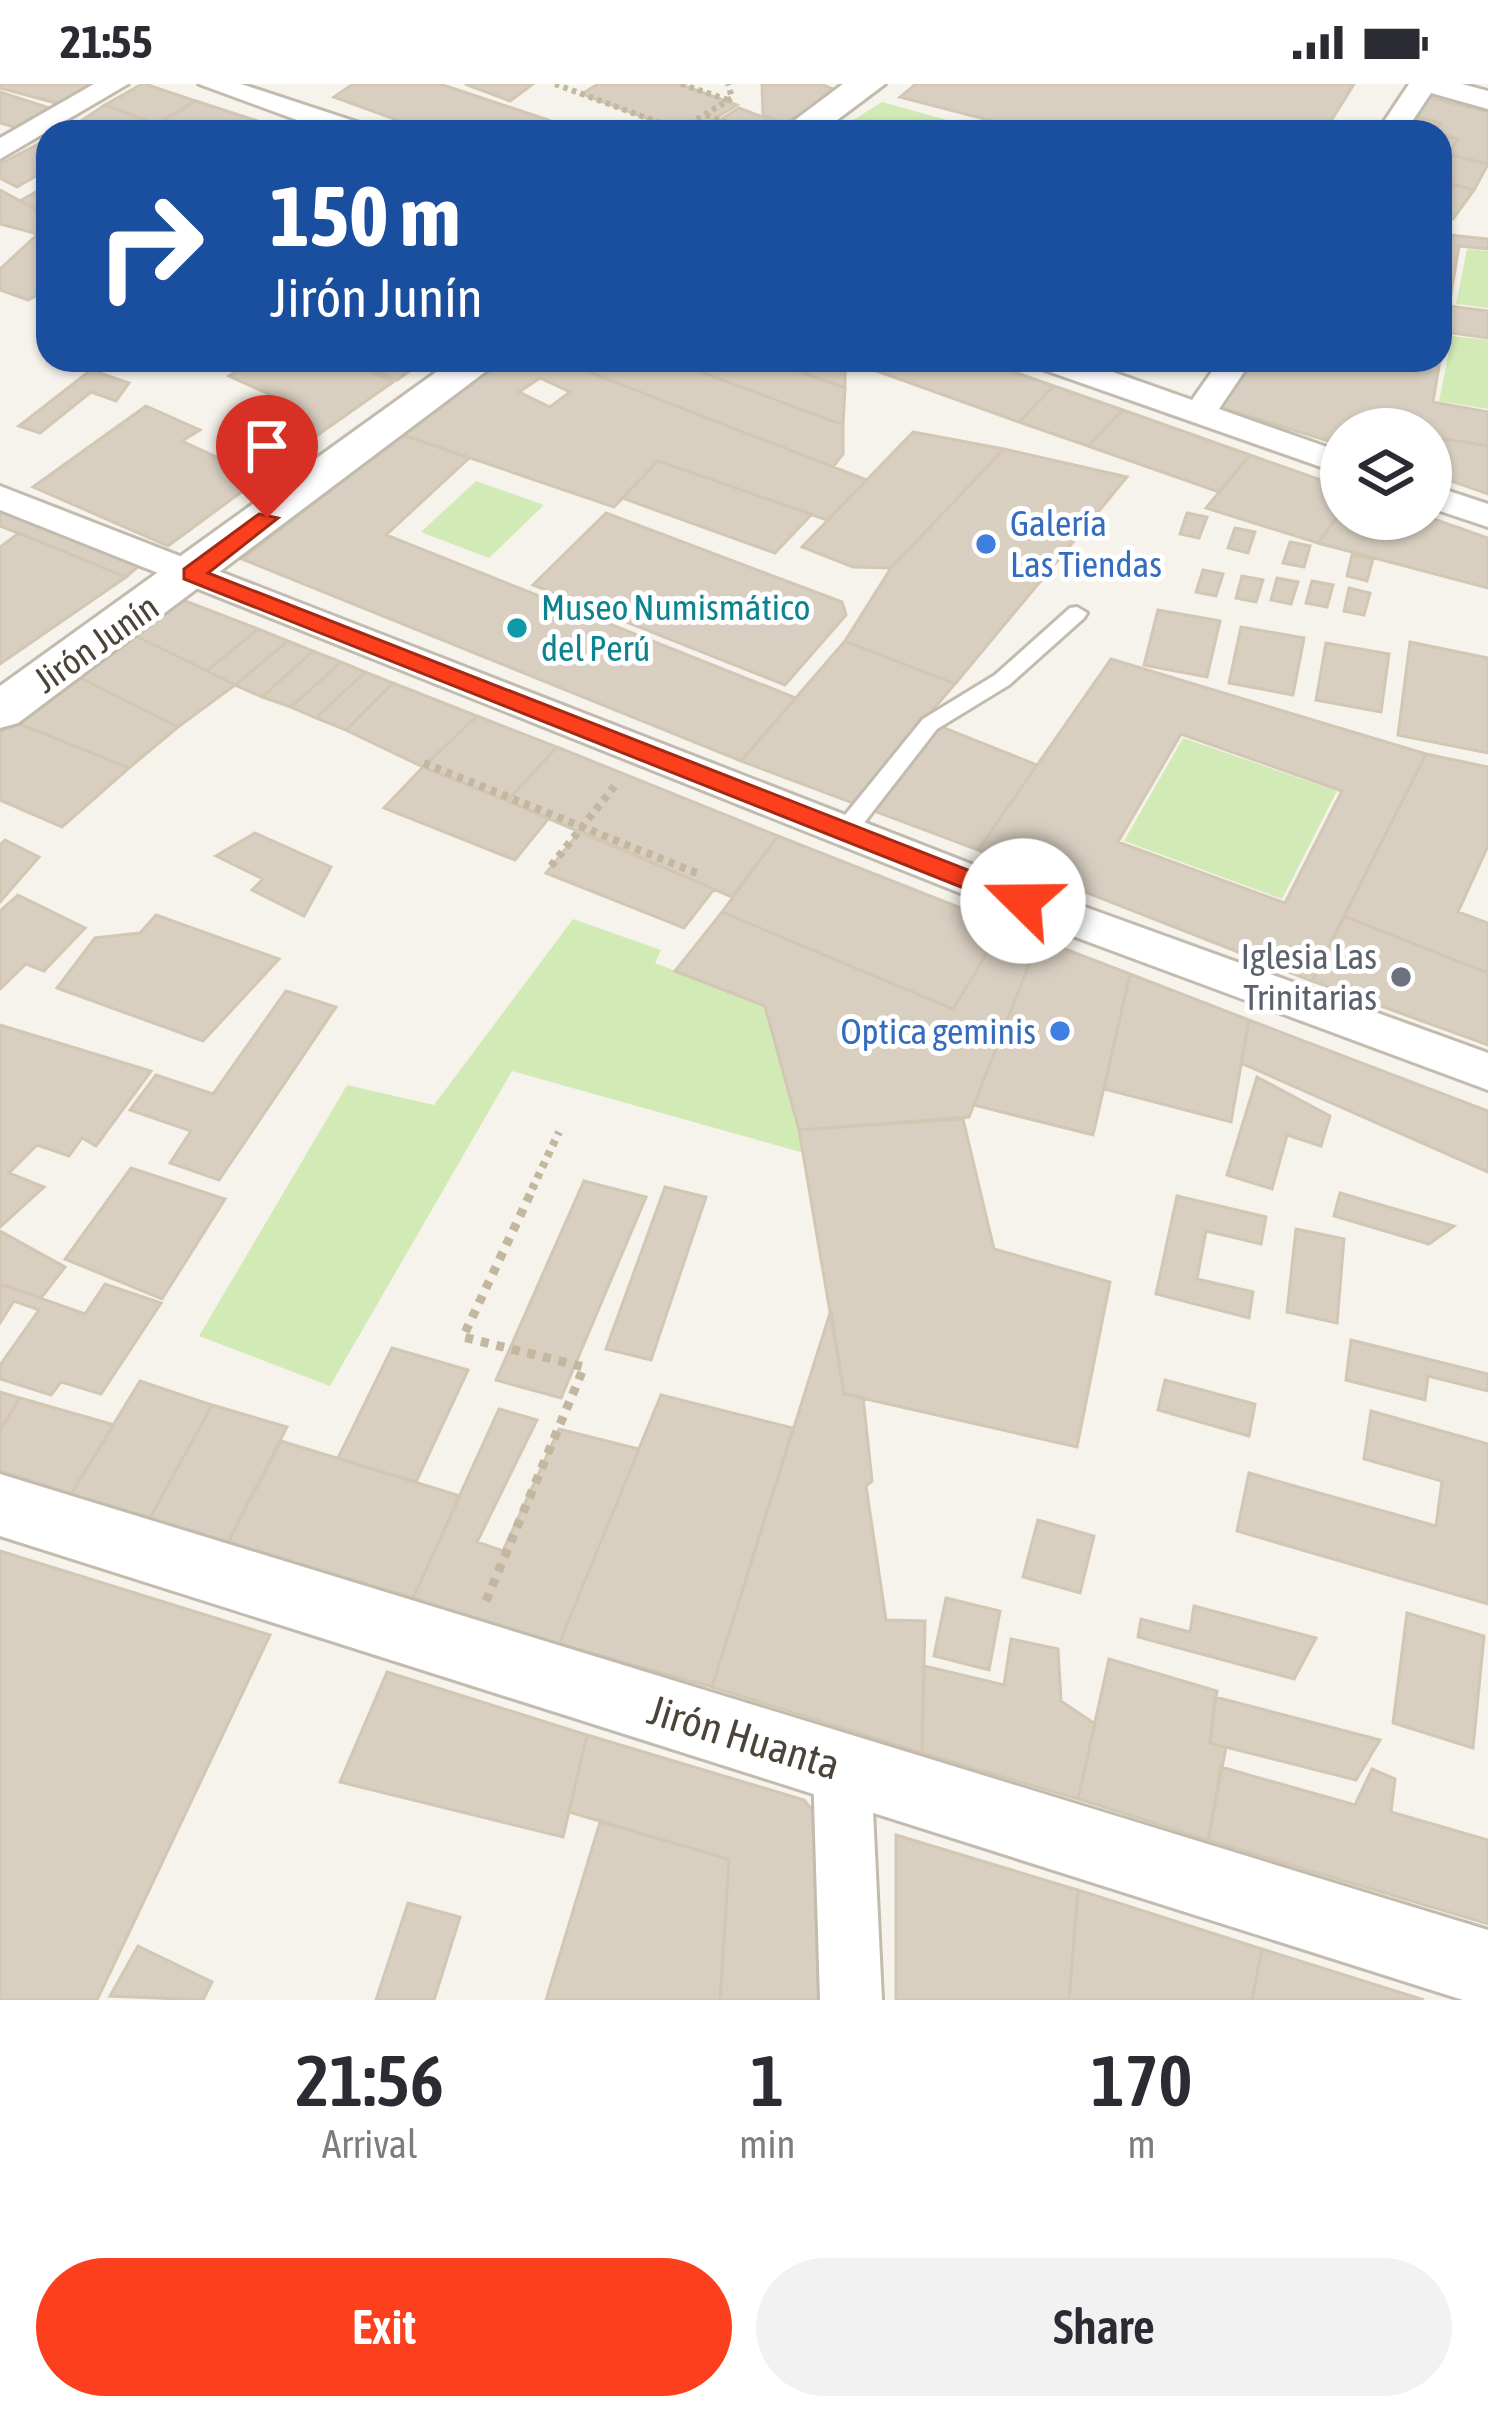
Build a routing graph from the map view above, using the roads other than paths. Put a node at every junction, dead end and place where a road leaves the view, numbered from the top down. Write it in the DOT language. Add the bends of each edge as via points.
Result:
graph roads {
  1 [pos="114,84"];
  2 [pos="213,84"];
  3 [pos="867,84"];
  4 [pos="1427,84"];
  5 [pos="1488,100"];
  6 [pos="52,120"];
  7 [pos="322,120"];
  8 [pos="814,120"];
  9 [pos="1400,120"];
  10 [pos="36,129"];
  11 [pos="0,150"];
  12 [pos="464,372"];
  13 [pos="1082,372"];
  14 [pos="1228,372"];
  15 [pos="1200,413"];
  16 [pos="1320,456"];
  17 [pos="0,497"];
  18 [pos="1452,503"];
  19 [pos="1488,516"];
  20 [pos="192,574"];
  21 [pos="1077,613"];
  22 [pos="0,711"];
  23 [pos="844,831"];
  24 [pos="1488,1072"];
  25 [pos="0,1505"];
  26 [pos="842,1768"];
  27 [pos="1488,1969"];
  28 [pos="851,2000"];
  1 -- 6 [label="street"];
  2 -- 7 [label="street"];
  3 -- 8 [label="street"];
  4 -- 5 [label="street"];
  4 -- 9 [label="street"];
  10 -- 11 [label="street"];
  12 -- 20 [label="street, Jirón Junín"];
  13 -- 15 [label="street"];
  14 -- 15 [label="street"];
  15 -- 16 [label="street"];
  17 -- 20 [label="street"];
  18 -- 19 [label="street"];
  20 -- 22 [label="street, Jirón Junín"];
  20 -- 23 [label="street"];
  21 -- 23 [label="lane" via="1002,680 930,724"];
  23 -- 24 [label="street"];
  25 -- 26 [label="street, Jirón Huanta"];
  26 -- 27 [label="street, Jirón Huanta"];
  26 -- 28 [label="street"];
}
